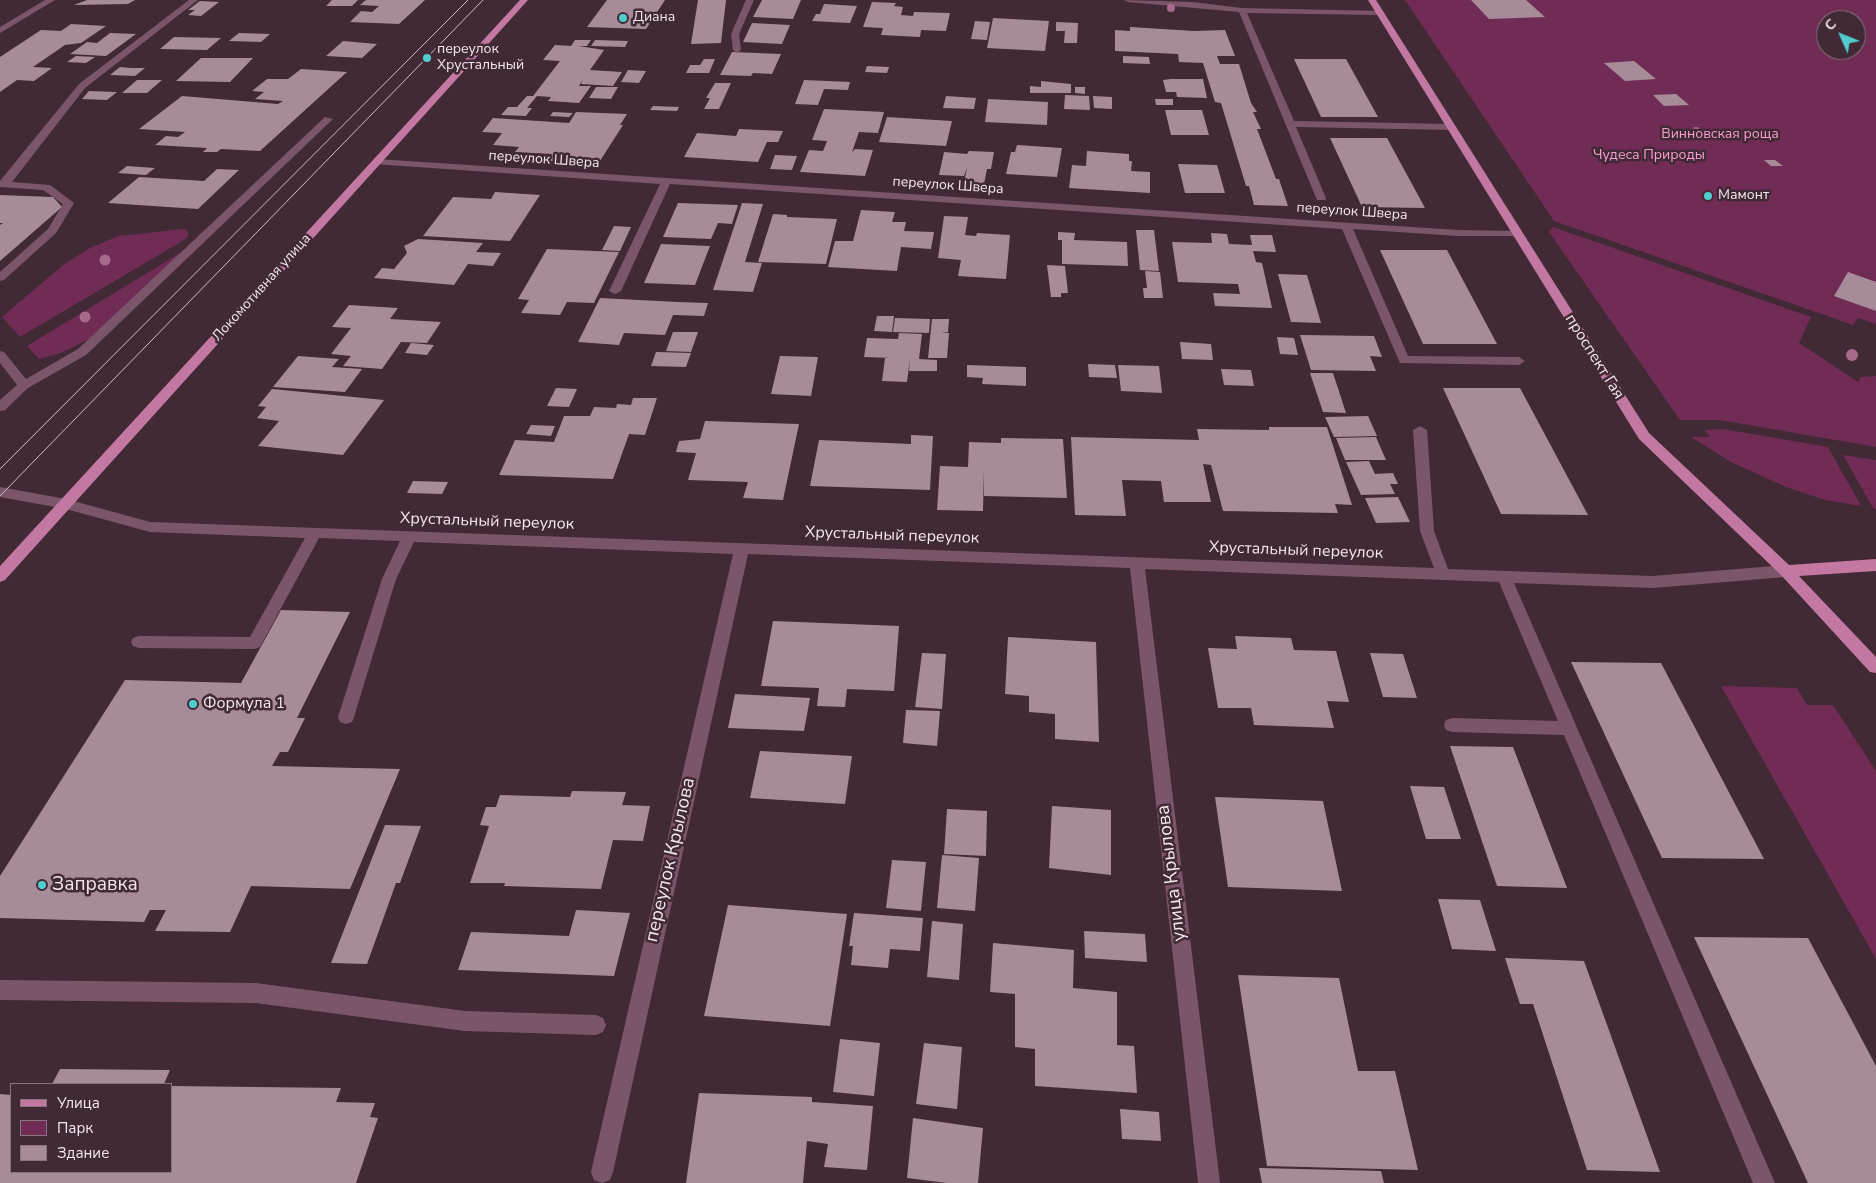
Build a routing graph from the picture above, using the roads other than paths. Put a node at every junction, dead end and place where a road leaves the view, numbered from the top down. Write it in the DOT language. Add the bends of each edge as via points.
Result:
graph roads {
  1 [pos="50,0"];
  2 [pos="194,0"];
  3 [pos="524,0"];
  4 [pos="750,0"];
  5 [pos="1128,0"];
  6 [pos="1372,0"];
  7 [pos="1193,2"];
  8 [pos="1242,10"];
  9 [pos="1380,13"];
  10 [pos="0,31"];
  11 [pos="737,50"];
  12 [pos="328,119"];
  13 [pos="1290,124"];
  14 [pos="1452,127"];
  15 [pos="377,162"];
  16 [pos="666,181"];
  17 [pos="2,184"];
  18 [pos="1321,198"];
  19 [pos="1346,225"];
  20 [pos="1518,234"];
  21 [pos="0,278"];
  22 [pos="615,290"];
  23 [pos="0,355"];
  24 [pos="1519,361"];
  25 [pos="24,385"];
  26 [pos="0,407"];
  27 [pos="1420,430"];
  28 [pos="0,492"];
  29 [pos="66,504"];
  30 [pos="315,533"];
  31 [pos="410,536"];
  32 [pos="742,548"];
  33 [pos="1137,563"];
  34 [pos="1876,565"];
  35 [pos="1786,572"];
  36 [pos="1443,574"];
  37 [pos="0,576"];
  38 [pos="1504,576"];
  39 [pos="139,642"];
  40 [pos="1876,667"];
  41 [pos="346,717"];
  42 [pos="1452,725"];
  43 [pos="1569,728"];
  44 [pos="0,990"];
  45 [pos="596,1025"];
  46 [pos="602,1172"];
  47 [pos="1209,1183"];
  48 [pos="1764,1183"];
  1 -- 10 [label="street"];
  2 -- 17 [label="street" via="82,86"];
  3 -- 15 [label="main road, Локомотивная улица"];
  4 -- 11 [label="street" via="735,34"];
  5 -- 7 [label="street"];
  6 -- 9 [label="main road, проспект Гая"];
  7 -- 8 [label="street"];
  8 -- 9 [label="street"];
  8 -- 13 [label="street"];
  9 -- 14 [label="main road, проспект Гая"];
  12 -- 25 [label="street" via="82,352"];
  13 -- 14 [label="street"];
  13 -- 18 [label="street"];
  14 -- 20 [label="main road, проспект Гая"];
  15 -- 16 [label="street, переулок Швера"];
  15 -- 29 [label="main road, Локомотивная улица"];
  16 -- 19 [label="street, переулок Швера"];
  16 -- 22 [label="street"];
  17 -- 21 [label="street" via="46,187 70,202 52,231"];
  19 -- 20 [label="street, переулок Швера"];
  19 -- 24 [label="street" via="1404,360"];
  20 -- 35 [label="main road, проспект Гая" via="1644,436"];
  23 -- 25 [label="street"];
  25 -- 26 [label="street"];
  27 -- 36 [label="street" via="1427,531"];
  28 -- 29 [label="street, Хрустальный переулок"];
  29 -- 30 [label="street, Хрустальный переулок" via="150,527"];
  29 -- 37 [label="main road, Локомотивная улица"];
  30 -- 31 [label="street, Хрустальный переулок"];
  30 -- 39 [label="street" via="254,643"];
  31 -- 32 [label="street, Хрустальный переулок"];
  31 -- 41 [label="street" via="389,579"];
  32 -- 33 [label="street, Хрустальный переулок"];
  32 -- 46 [label="street, переулок Крылова"];
  33 -- 36 [label="street, Хрустальный переулок"];
  33 -- 47 [label="street, улица Крылова"];
  34 -- 35 [label="main road"];
  35 -- 38 [label="street, Хрустальный переулок" via="1653,582"];
  35 -- 40 [label="main road, проспект Гая"];
  36 -- 38 [label="street, Хрустальный переулок"];
  38 -- 43 [label="street"];
  42 -- 43 [label="street"];
  43 -- 48 [label="street"];
  44 -- 45 [label="street" via="256,993 465,1021"];
}
